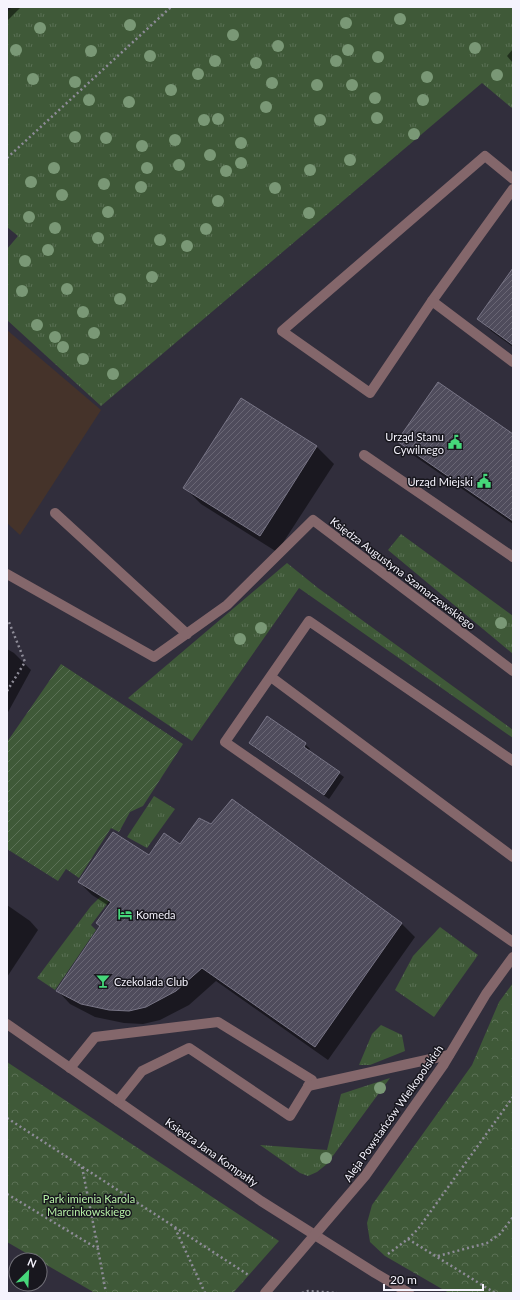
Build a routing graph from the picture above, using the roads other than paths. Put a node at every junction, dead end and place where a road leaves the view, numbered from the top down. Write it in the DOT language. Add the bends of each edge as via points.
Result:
graph roads {
  1 [pos="513,179"];
  2 [pos="513,189"];
  3 [pos="432,301"];
  4 [pos="513,362"];
  5 [pos="364,455"];
  6 [pos="55,512"];
  7 [pos="513,557"];
  8 [pos="7,574"];
  9 [pos="187,634"];
  10 [pos="513,672"];
  11 [pos="271,677"];
  12 [pos="513,761"];
  13 [pos="513,857"];
  14 [pos="513,942"];
  15 [pos="513,957"];
  16 [pos="7,1024"];
  17 [pos="450,1055"];
  18 [pos="70,1068"];
  19 [pos="308,1086"];
  20 [pos="118,1102"];
  21 [pos="314,1234"];
  22 [pos="264,1293"];
  23 [pos="409,1293"];
  1 -- 3 [label="street" via="485,156 282,331 370,393"];
  2 -- 3 [label="street"];
  3 -- 4 [label="street"];
  5 -- 7 [label="street"];
  6 -- 9 [label="street"];
  8 -- 9 [label="street, Księdza Augustyna Szamarzewskiego" via="154,657"];
  9 -- 10 [label="street, Księdza Augustyna Szamarzewskiego" via="227,605 313,520"];
  11 -- 12 [label="street" via="309,621"];
  11 -- 13 [label="street"];
  11 -- 14 [label="street" via="226,742"];
  15 -- 17 [label="street, Aleja Powstańców Wielkopolskich" via="486,994"];
  16 -- 18 [label="street, Księdza Jana Kompałły"];
  17 -- 19 [label="street"];
  17 -- 21 [label="street, Aleja Powstańców Wielkopolskich" via="365,1176"];
  18 -- 19 [label="street" via="95,1038 218,1022 312,1080"];
  18 -- 20 [label="street, Księdza Jana Kompałły"];
  19 -- 20 [label="street" via="290,1116 189,1048 142,1071"];
  20 -- 21 [label="street, Księdza Jana Kompałły"];
  21 -- 22 [label="street, Aleja Powstańców Wielkopolskich"];
  21 -- 23 [label="street, Księdza Jana Kompałły"];
}
